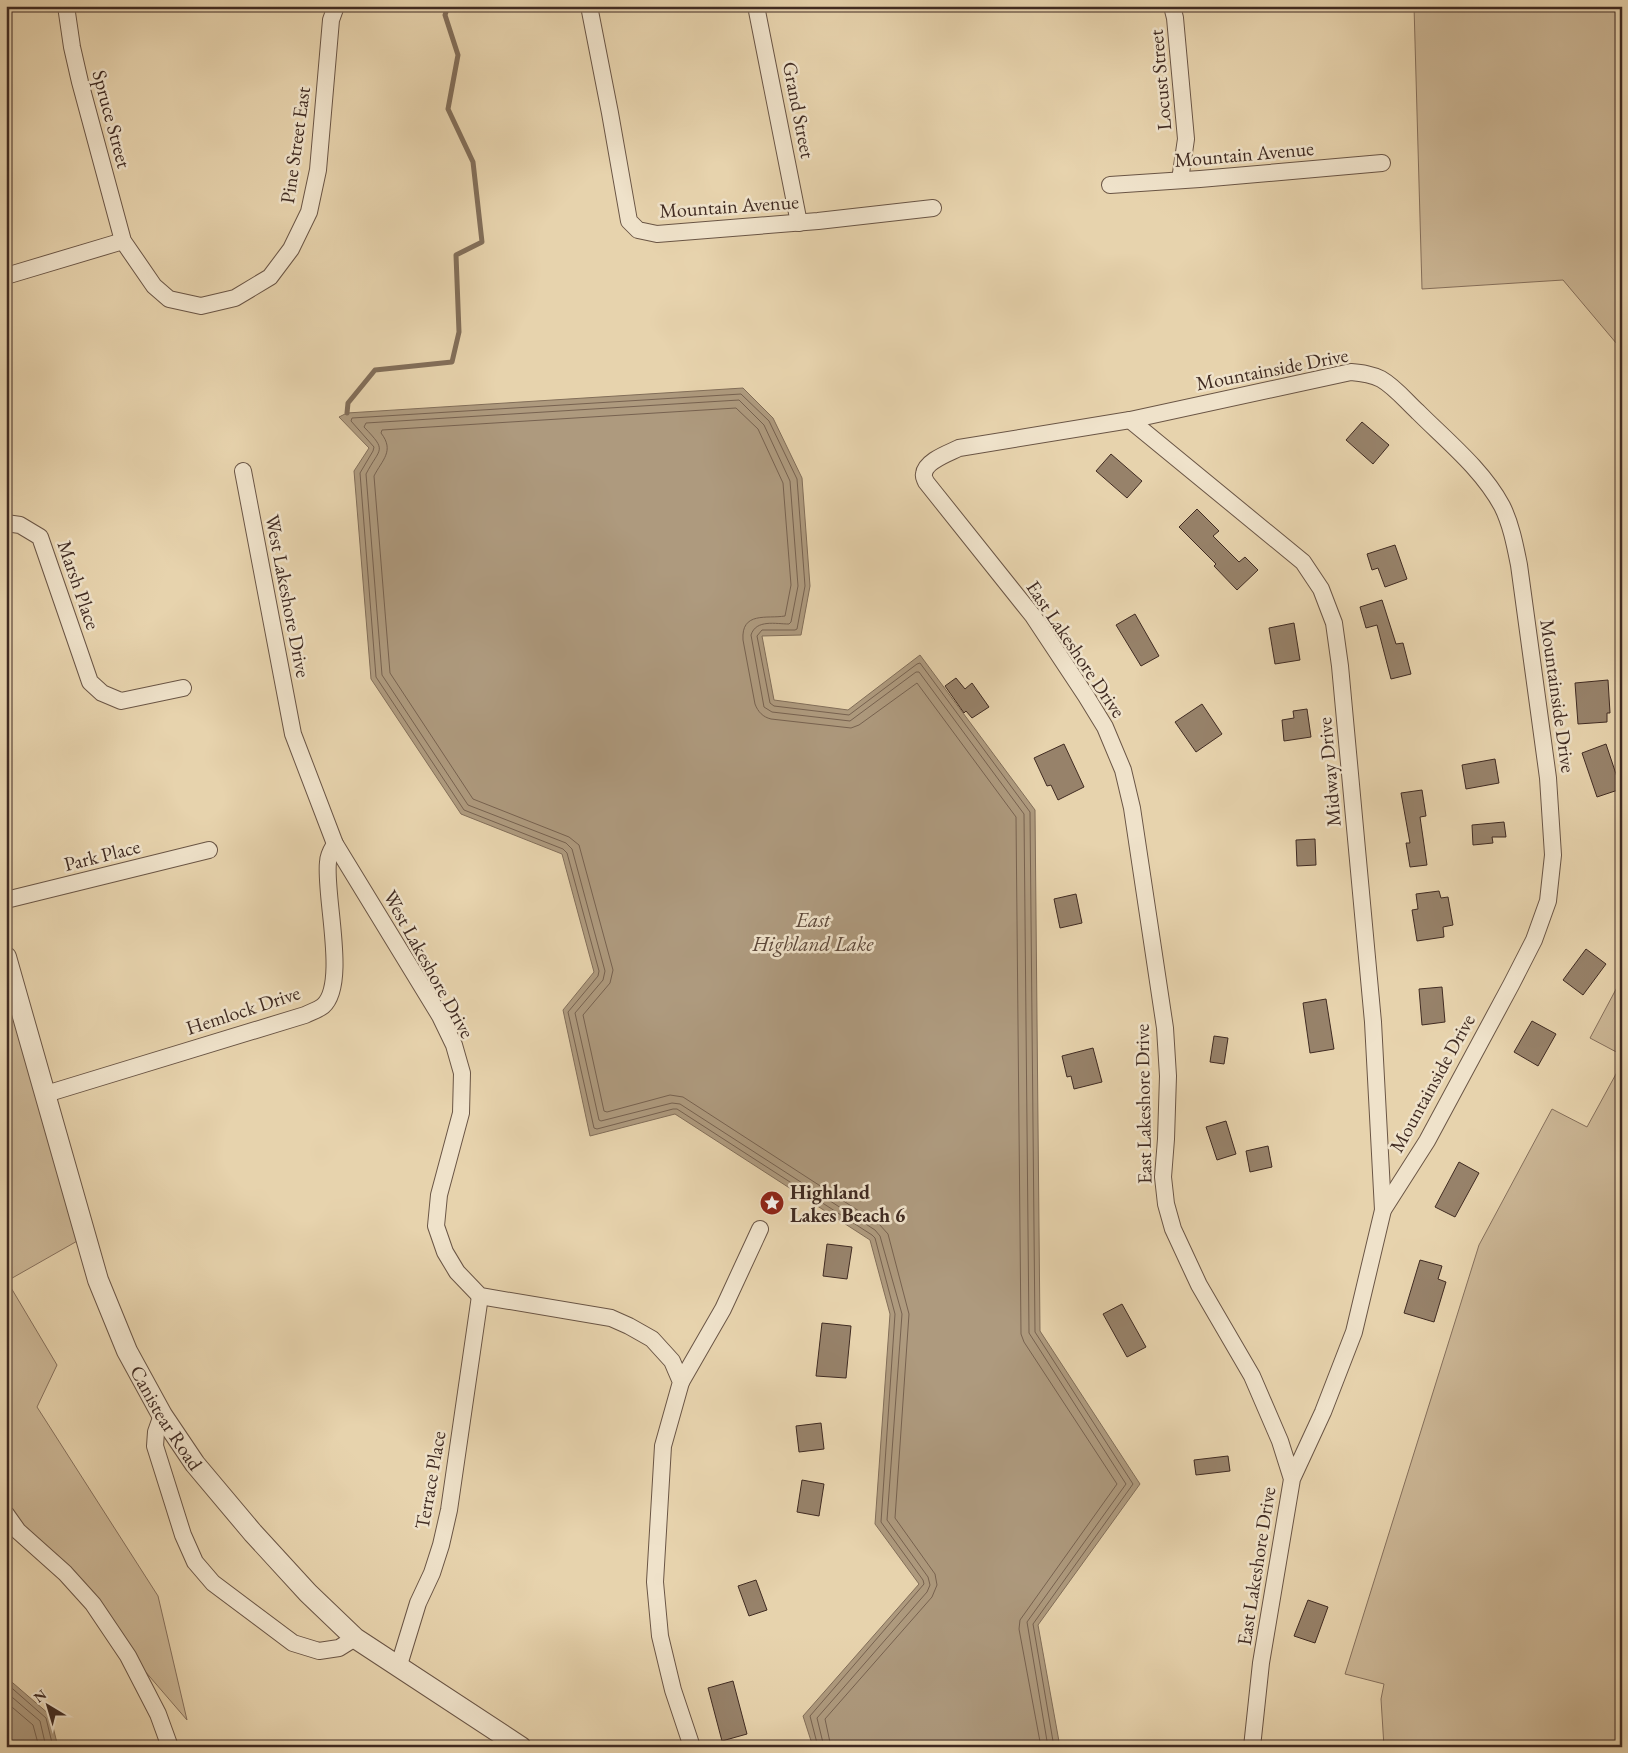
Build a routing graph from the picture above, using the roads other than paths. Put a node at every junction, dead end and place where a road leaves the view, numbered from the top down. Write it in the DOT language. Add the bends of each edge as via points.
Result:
graph roads {
  1 [pos="66,6"];
  2 [pos="336,6"];
  3 [pos="589,6"];
  4 [pos="756,6"];
  5 [pos="1172,6"];
  6 [pos="1382,163"];
  7 [pos="1180,180"];
  8 [pos="1110,185"];
  9 [pos="933,208"];
  10 [pos="799,223"];
  11 [pos="123,241"];
  12 [pos="6,276"];
  13 [pos="1130,420"];
  14 [pos="927,467"];
  15 [pos="243,471"];
  16 [pos="6,523"];
  17 [pos="184,688"];
  18 [pos="335,844"];
  19 [pos="208,850"];
  20 [pos="6,900"];
  21 [pos="6,957"];
  22 [pos="46,1094"];
  23 [pos="1382,1210"];
  24 [pos="760,1228"];
  25 [pos="480,1296"];
  26 [pos="681,1382"];
  27 [pos="162,1416"];
  28 [pos="1292,1479"];
  29 [pos="6,1514"];
  30 [pos="355,1638"];
  31 [pos="399,1666"];
  32 [pos="170,1747"];
  33 [pos="521,1747"];
  34 [pos="692,1747"];
  35 [pos="1252,1747"];
  1 -- 11 [label="street, Spruce Street" via="80,82"];
  2 -- 11 [label="street, Pine Street East" via="331,20 318,170 309,212 291,249 270,277 235,298 201,306 169,299 154,286"];
  3 -- 10 [label="street, Mountain Avenue" via="629,221 638,230 657,234"];
  4 -- 10 [label="street, Grand Street"];
  5 -- 7 [label="street, Locust Street" via="1186,139"];
  6 -- 7 [label="street, Mountain Avenue"];
  7 -- 8 [label="street, Mountain Avenue"];
  9 -- 10 [label="street, Mountain Avenue"];
  11 -- 12 [label="street"];
  13 -- 14 [label="street, Mountainside Drive" via="959,448"];
  13 -- 23 [label="street, Midway Drive" via="1303,562 1321,589 1334,623 1373,1022"];
  13 -- 23 [label="street, Mountainside Drive" via="1351,372 1366,373 1395,390 1468,461 1502,507 1512,534 1548,778 1552,855 1548,901 1534,940 1427,1141"];
  14 -- 28 [label="street, East Lakeshore Drive" via="924,474 926,482 1033,616 1086,696 1105,727 1123,770 1132,808 1165,1028 1168,1076 1163,1176 1166,1204 1173,1229 1199,1285 1252,1376 1280,1441"];
  15 -- 18 [label="street, West Lakeshore Drive" via="293,734"];
  16 -- 17 [label="street, Marsh Place" via="20,525 40,536 90,682 102,693 121,701"];
  18 -- 22 [label="street, Hemlock Drive" via="328,859 327,882 336,971 332,991 323,1005 306,1015"];
  18 -- 25 [label="street, West Lakeshore Drive" via="440,1016 454,1046 462,1073 461,1113 439,1196 436,1226 445,1252 457,1272"];
  19 -- 20 [label="street, Park Place"];
  21 -- 22 [label="street, Canistear Road"];
  22 -- 27 [label="street, Canistear Road" via="98,1280 127,1352"];
  23 -- 28 [label="street, Mountainside Drive" via="1354,1332 1323,1412"];
  24 -- 26 [label="street" via="723,1310"];
  25 -- 26 [label="street" via="611,1318 652,1340 672,1361"];
  25 -- 31 [label="street, Terrace Place" via="447,1519 432,1573 418,1603"];
  26 -- 34 [label="street" via="663,1446 654,1582 662,1645"];
  27 -- 30 [label="street, Canistear Road" via="195,1464 254,1533 308,1593"];
  27 -- 30 [label="street" via="155,1446 183,1535 195,1562 213,1583 293,1643 319,1651 339,1648"];
  28 -- 35 [label="street, East Lakeshore Drive" via="1262,1657"];
  29 -- 32 [label="street" via="18,1531 94,1604 128,1656 158,1714"];
  30 -- 31 [label="street, Canistear Road"];
  31 -- 33 [label="street, Canistear Road"];
}
